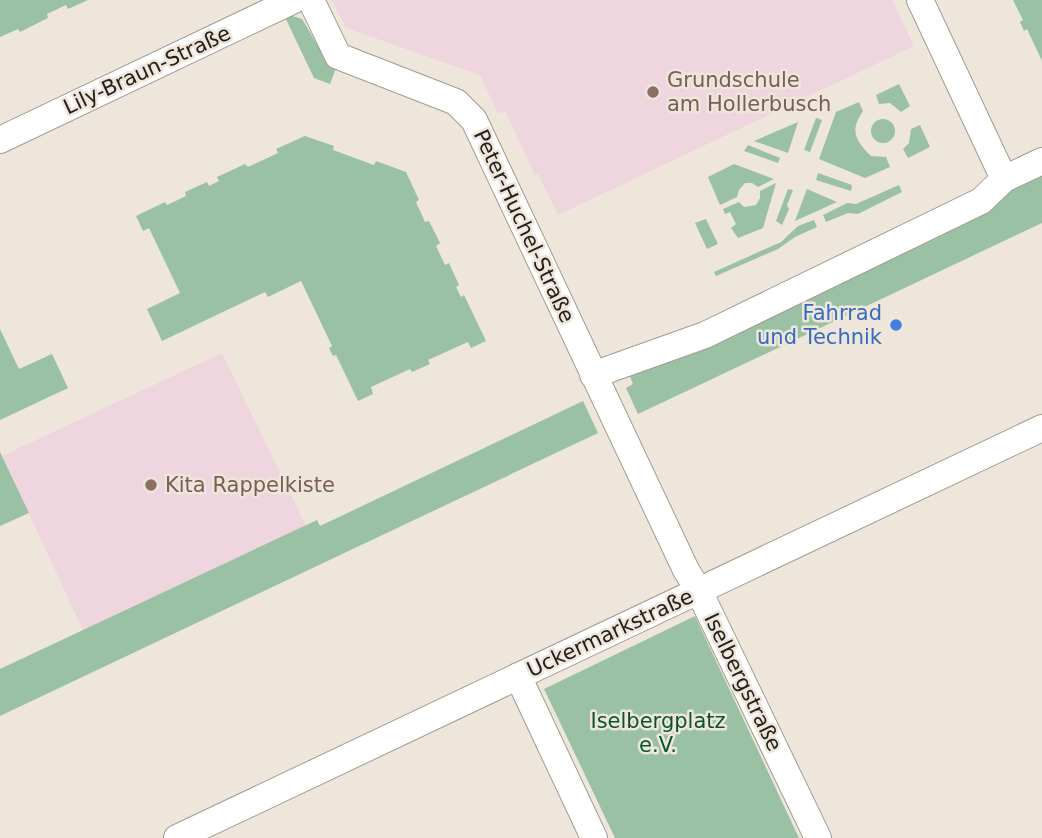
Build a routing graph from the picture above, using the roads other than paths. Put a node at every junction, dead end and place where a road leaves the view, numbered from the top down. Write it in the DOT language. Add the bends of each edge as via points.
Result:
graph roads {
  1 [pos="294,0"];
  2 [pos="311,0"];
  3 [pos="920,0"];
  4 [pos="0,140"];
  5 [pos="1042,161"];
  6 [pos="1004,179"];
  7 [pos="593,375"];
  8 [pos="1042,428"];
  9 [pos="699,591"];
  10 [pos="518,676"];
  11 [pos="177,838"];
  12 [pos="594,838"];
  13 [pos="818,838"];
  1 -- 4 [label="street, Lily-Braun-Straße"];
  2 -- 7 [label="street, Peter-Huchel-Straße" via="338,56 466,109"];
  3 -- 6 [label="street"];
  5 -- 6 [label="street"];
  6 -- 7 [label="street" via="981,201 705,335"];
  7 -- 9 [label="street, Iselbergstraße"];
  8 -- 9 [label="street, Uckermarkstraße"];
  9 -- 10 [label="street, Uckermarkstraße"];
  9 -- 13 [label="street, Iselbergstraße"];
  10 -- 11 [label="street, Uckermarkstraße"];
  10 -- 12 [label="street"];
}
